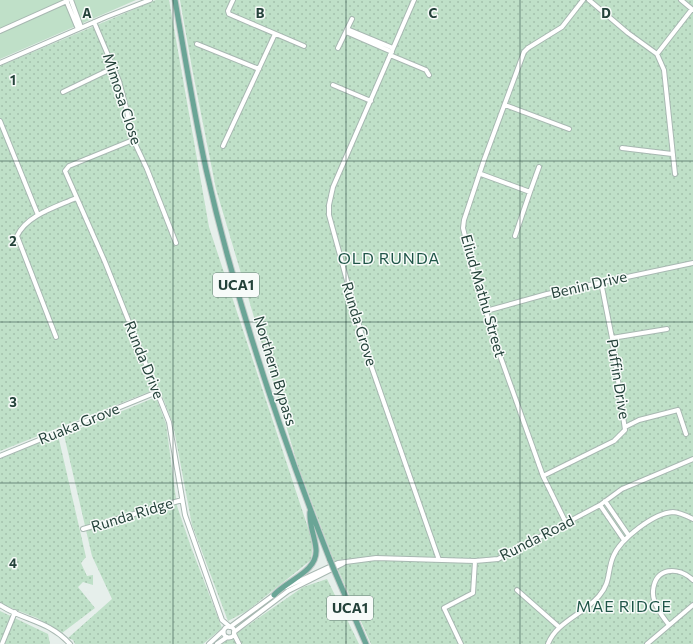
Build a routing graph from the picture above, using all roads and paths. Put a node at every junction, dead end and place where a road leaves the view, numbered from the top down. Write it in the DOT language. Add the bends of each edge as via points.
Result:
graph roads {
  1 [pos="68,0"];
  2 [pos="150,0"];
  3 [pos="175,0"];
  4 [pos="233,0"];
  5 [pos="414,0"];
  6 [pos="583,0"];
  7 [pos="589,0"];
  8 [pos="680,0"];
  9 [pos="692,10"];
  10 [pos="352,19"];
  11 [pos="94,22"];
  12 [pos="79,28"];
  13 [pos="347,30"];
  14 [pos="0,31"];
  15 [pos="275,34"];
  16 [pos="197,44"];
  17 [pos="304,46"];
  18 [pos="338,48"];
  19 [pos="392,52"];
  20 [pos="657,54"];
  21 [pos="0,63"];
  22 [pos="113,68"];
  23 [pos="259,69"];
  24 [pos="429,75"];
  25 [pos="333,85"];
  26 [pos="63,92"];
  27 [pos="371,101"];
  28 [pos="505,105"];
  29 [pos="0,121"];
  30 [pos="569,129"];
  31 [pos="133,140"];
  32 [pos="224,146"];
  33 [pos="622,148"];
  34 [pos="672,154"];
  35 [pos="539,167"];
  36 [pos="481,174"];
  37 [pos="675,174"];
  38 [pos="530,192"];
  39 [pos="76,198"];
  40 [pos="38,215"];
  41 [pos="515,236"];
  42 [pos="176,243"];
  43 [pos="693,263"];
  44 [pos="601,282"];
  45 [pos="486,311"];
  46 [pos="667,329"];
  47 [pos="56,337"];
  48 [pos="612,338"];
  49 [pos="157,392"];
  50 [pos="625,427"];
  51 [pos="686,434"];
  52 [pos="0,456"];
  53 [pos="693,459"];
  54 [pos="544,476"];
  55 [pos="182,500"];
  56 [pos="605,501"];
  57 [pos="600,505"];
  58 [pos="310,511"];
  59 [pos="693,519"];
  60 [pos="566,522"];
  61 [pos="83,529"];
  62 [pos="629,536"];
  63 [pos="624,540"];
  64 [pos="439,560"];
  65 [pos="475,561"];
  66 [pos="344,563"];
  67 [pos="693,580"];
  68 [pos="517,590"];
  69 [pos="274,595"];
  70 [pos="693,604"];
  71 [pos="0,605"];
  72 [pos="15,612"];
  73 [pos="669,625"];
  74 [pos="559,627"];
  75 [pos="227,628"];
  76 [pos="234,633"];
  77 [pos="229,637"];
  78 [pos="237,642"];
  79 [pos="2,644"];
  80 [pos="70,644"];
  81 [pos="208,644"];
  82 [pos="216,644"];
  83 [pos="366,644"];
  84 [pos="461,644"];
  85 [pos="548,644"];
  86 [pos="648,644"];
  1 -- 12 [label="street"];
  1 -- 14 [label="street"];
  2 -- 11 [label="street"];
  3 -- 58 [label="main road, Northern Bypass / UCA1" via="200,140 224,241 267,390"];
  4 -- 15 [label="street" via="228,11 230,14"];
  5 -- 19 [label="street, Runda Grove"];
  6 -- 28 [label="street, Eliud Mathu Street" via="562,27 524,52"];
  7 -- 20 [label="street"];
  8 -- 9 [label="street"];
  9 -- 20 [label="street"];
  10 -- 13 [label="street"];
  11 -- 12 [label="street"];
  11 -- 22 [label="street, Mimosa Close"];
  12 -- 21 [label="street"];
  13 -- 18 [label="street"];
  13 -- 19 [label="street"];
  15 -- 17 [label="street"];
  15 -- 23 [label="street"];
  16 -- 23 [label="street"];
  19 -- 24 [label="street" via="426,70"];
  19 -- 27 [label="street, Runda Grove"];
  20 -- 34 [label="street" via="664,70"];
  22 -- 26 [label="street"];
  22 -- 31 [label="street, Mimosa Close" via="128,111"];
  23 -- 32 [label="street"];
  25 -- 27 [label="street"];
  27 -- 64 [label="street, Runda Grove" via="333,187 329,215 367,354"];
  28 -- 30 [label="street"];
  28 -- 36 [label="street, Eliud Mathu Street"];
  29 -- 40 [label="street"];
  31 -- 39 [label="street, Runda Drive" via="66,168"];
  31 -- 42 [label="street, Mimosa Close"];
  33 -- 34 [label="street"];
  34 -- 37 [label="street"];
  35 -- 38 [label="street"];
  36 -- 38 [label="street"];
  36 -- 45 [label="street, Eliud Mathu Street" via="463,228"];
  38 -- 41 [label="street"];
  39 -- 40 [label="street"];
  39 -- 49 [label="street, Runda Drive"];
  40 -- 47 [label="street" via="20,230 17,236"];
  43 -- 44 [label="street, Benin Drive"];
  44 -- 45 [label="street, Benin Drive"];
  44 -- 48 [label="street, Puffin Drive"];
  45 -- 54 [label="street, Eliud Mathu Street"];
  46 -- 48 [label="street"];
  48 -- 50 [label="street, Puffin Drive"];
  49 -- 52 [label="street, Ruaka Grove"];
  49 -- 55 [label="street, Runda Drive" via="169,422"];
  50 -- 51 [label="street" via="639,420 678,410"];
  50 -- 54 [label="street, Puffin Drive" via="614,441"];
  53 -- 56 [label="street, Runda Road" via="622,490"];
  54 -- 60 [label="street, Eliud Mathu Street"];
  55 -- 61 [label="street, Runda Ridge"];
  55 -- 75 [label="street, Runda Drive" via="189,528"];
  56 -- 57 [label="street, Runda Road"];
  56 -- 62 [label="street"];
  57 -- 60 [label="street, Runda Road"];
  57 -- 63 [label="street"];
  58 -- 69 [label="main road" via="316,552 314,563"];
  58 -- 83 [label="main road, Northern Bypass / UCA1, bridge"];
  59 -- 62 [label="street" via="674,512 667,513"];
  60 -- 65 [label="street, Runda Road" via="504,557"];
  62 -- 63 [label="street"];
  63 -- 74 [label="street" via="613,556 605,588 587,608"];
  64 -- 65 [label="street, Runda Road"];
  64 -- 66 [label="street, Runda Road" via="376,558"];
  65 -- 84 [label="street" via="473,593 444,608"];
  66 -- 69 [label="street, Runda Road" via="321,570"];
  66 -- 76 [label="street, Runda Road" via="288,591"];
  67 -- 73 [label="street" via="678,570 671,570 664,573 657,582 653,592 655,603"];
  68 -- 74 [label="street"];
  69 -- 75 [label="street, Runda Road"];
  70 -- 73 [label="street"];
  71 -- 72 [label="street"];
  72 -- 79 [label="street"];
  72 -- 80 [label="street" via="44,624"];
  73 -- 86 [label="street"];
  74 -- 85 [label="street"];
  75 -- 76 [label="street"];
  75 -- 77 [label="street"];
  75 -- 81 [label="street, Runda Road"];
  76 -- 77 [label="street"];
  76 -- 78 [label="street"];
  77 -- 78 [label="street"];
  77 -- 82 [label="street"];
}
